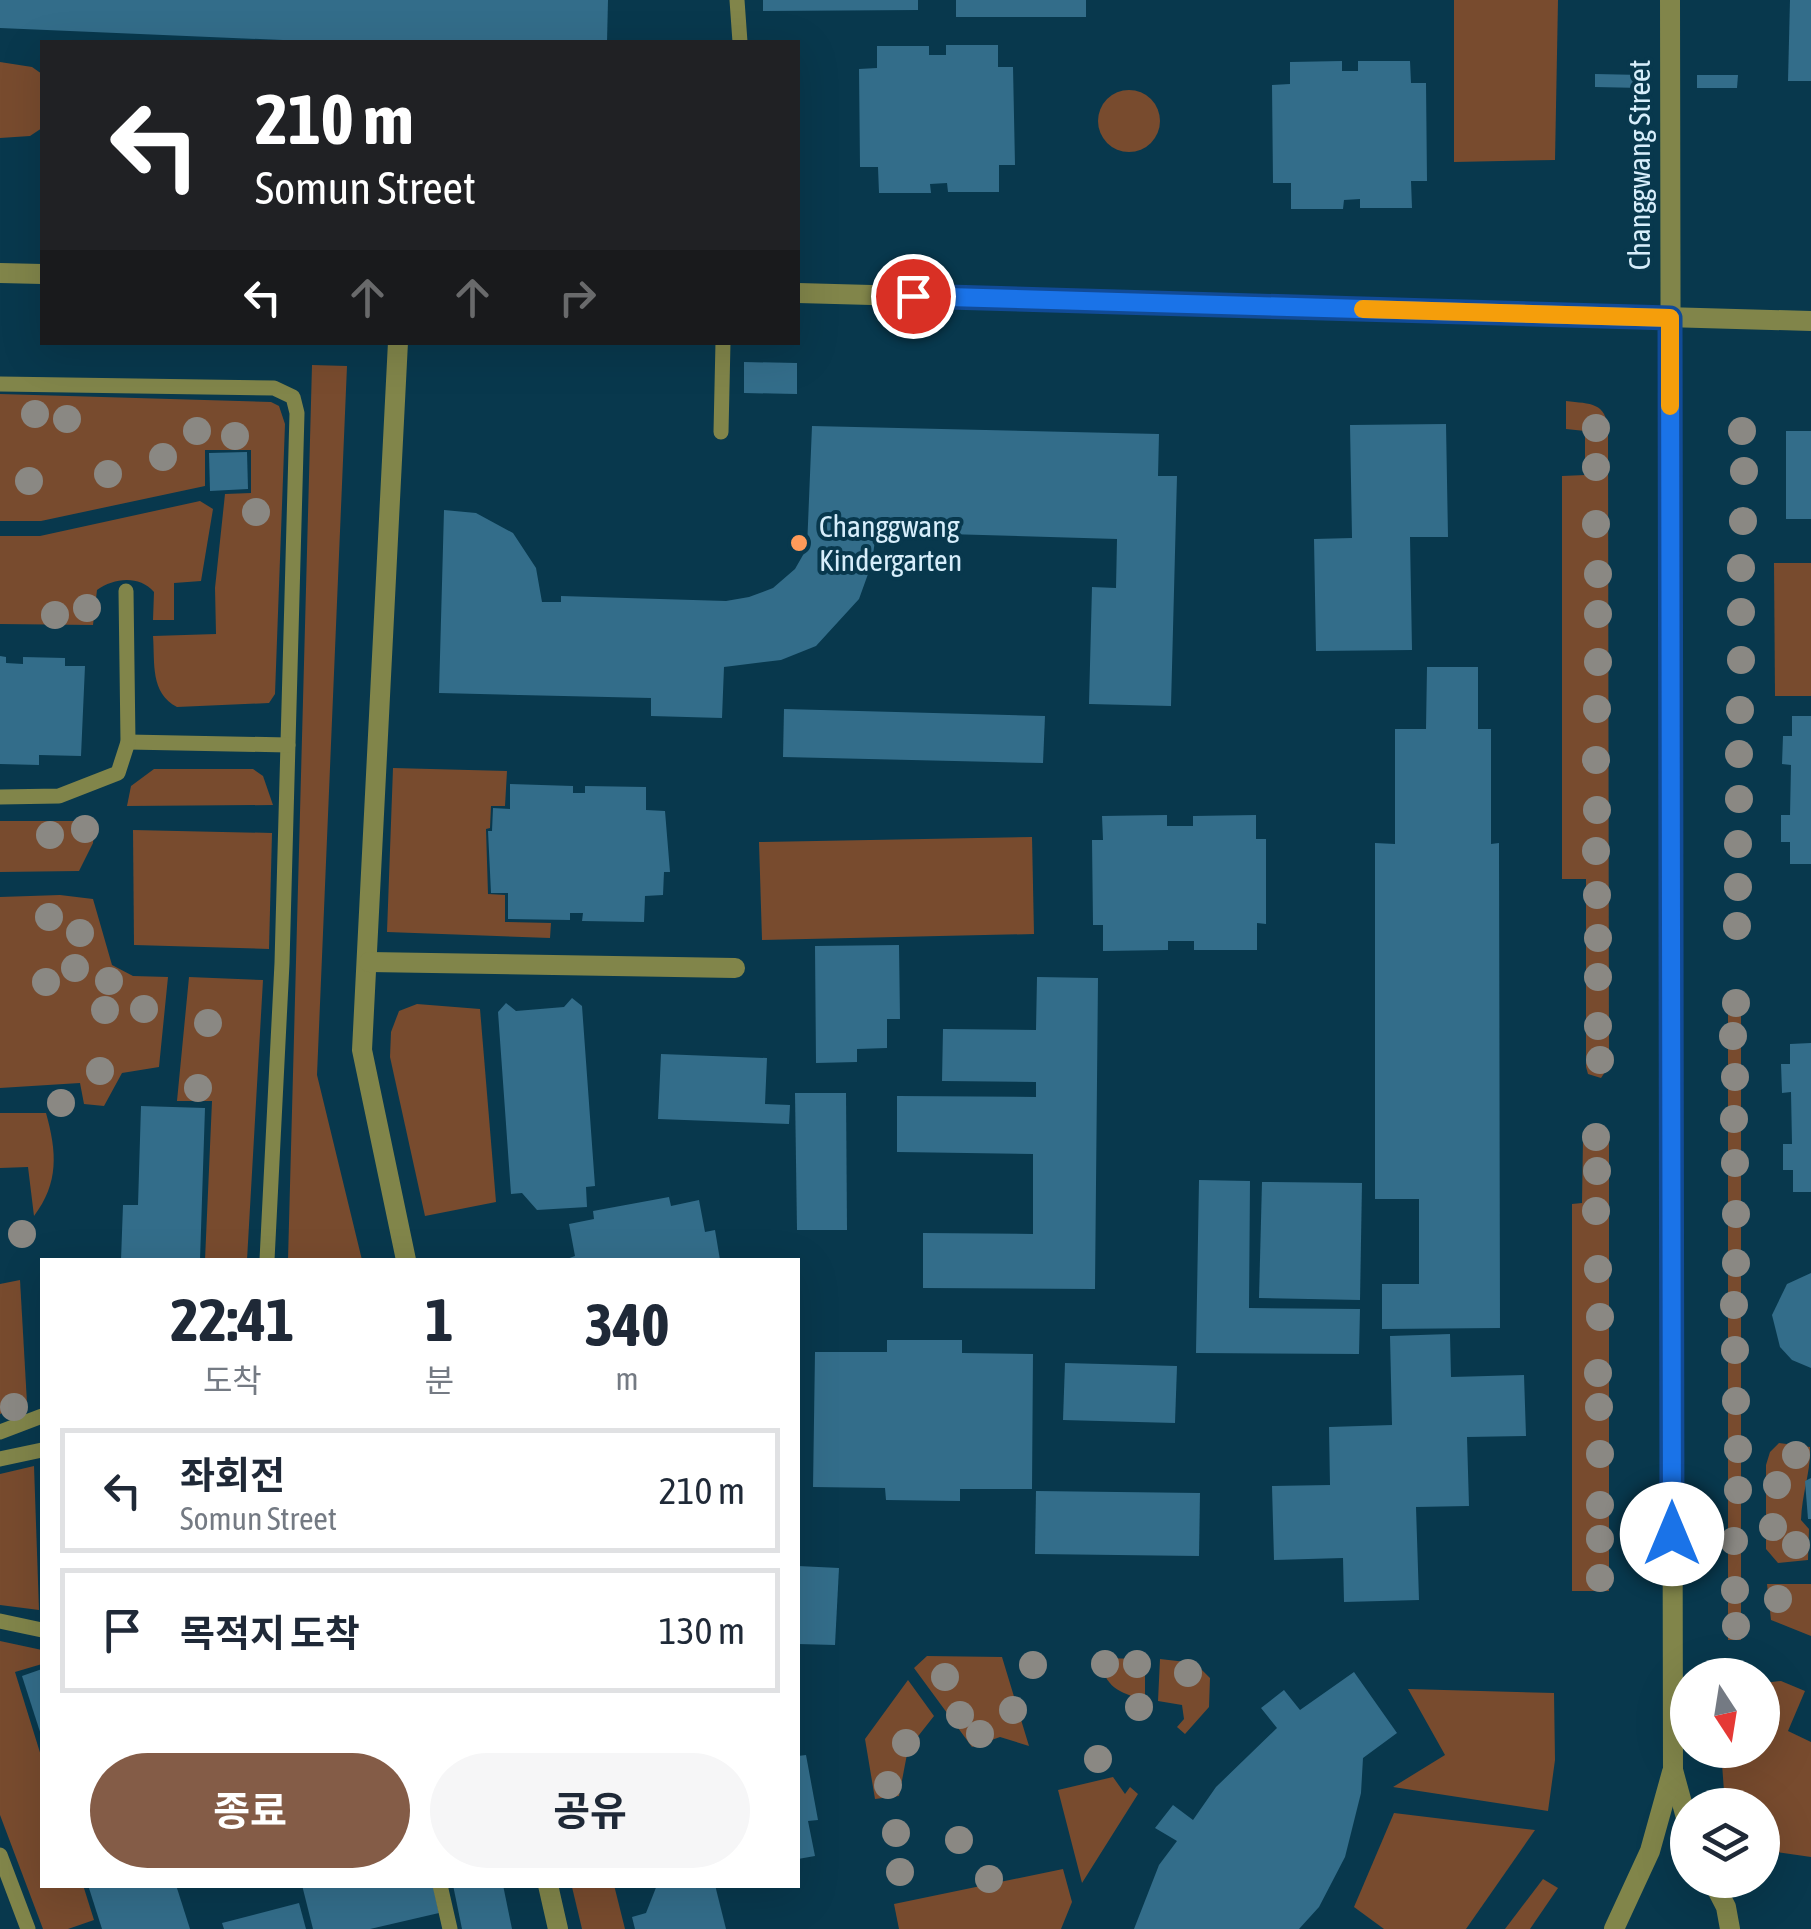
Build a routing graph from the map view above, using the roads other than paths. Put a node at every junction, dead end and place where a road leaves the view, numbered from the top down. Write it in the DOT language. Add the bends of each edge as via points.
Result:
graph roads {
  1 [pos="738,0"];
  2 [pos="1670,0"];
  3 [pos="740,40"];
  4 [pos="0,273"];
  5 [pos="40,274"];
  6 [pos="800,293"];
  7 [pos="1670,318"];
  8 [pos="1811,320"];
  9 [pos="398,345"];
  10 [pos="724,345"];
  11 [pos="0,384"];
  12 [pos="721,432"];
  13 [pos="126,592"];
  14 [pos="128,742"];
  15 [pos="288,746"];
  16 [pos="0,797"];
  17 [pos="368,962"];
  18 [pos="735,968"];
  19 [pos="267,1258"];
  20 [pos="406,1258"];
  21 [pos="40,1417"];
  22 [pos="0,1432"];
  23 [pos="40,1450"];
  24 [pos="0,1459"];
  25 [pos="0,1620"];
  26 [pos="40,1630"];
  27 [pos="1673,1770"];
  28 [pos="1678,1788"];
  29 [pos="0,1855"];
  30 [pos="441,1888"];
  31 [pos="549,1888"];
  32 [pos="1721,1898"];
  33 [pos="28,1929"];
  34 [pos="450,1929"];
  35 [pos="558,1929"];
  36 [pos="1614,1929"];
  37 [pos="1730,1929"];
  1 -- 3 [label="lane"];
  2 -- 7 [label="street, Changgwang Street"];
  4 -- 5 [label="street"];
  6 -- 7 [label="street"];
  7 -- 8 [label="street"];
  7 -- 27 [label="street, Changgwang Street"];
  9 -- 17 [label="street"];
  10 -- 12 [label="lane"];
  11 -- 15 [label="lane" via="274,388 293,398"];
  13 -- 14 [label="lane"];
  14 -- 15 [label="lane"];
  14 -- 16 [label="lane" via="118,773 88,788 59,796"];
  15 -- 19 [label="lane"];
  17 -- 18 [label="street"];
  17 -- 20 [label="street" via="362,1050"];
  21 -- 22 [label="lane"];
  23 -- 24 [label="lane"];
  25 -- 26 [label="lane"];
  27 -- 28 [label="street, Changgwang Street"];
  27 -- 36 [label="street, Changgwang Street" via="1650,1850"];
  29 -- 33 [label="lane"];
  30 -- 34 [label="lane"];
  31 -- 35 [label="street"];
  32 -- 37 [label="street"];
}
